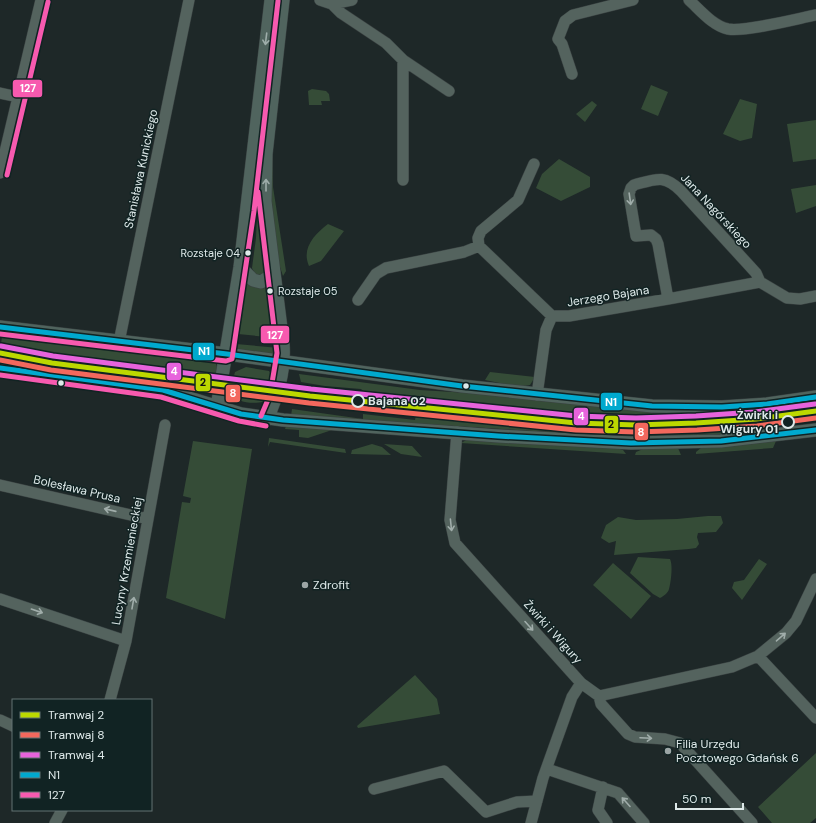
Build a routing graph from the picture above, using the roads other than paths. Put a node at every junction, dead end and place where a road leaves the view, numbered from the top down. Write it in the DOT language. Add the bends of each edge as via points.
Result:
graph roads {
  1 [pos="41,0"];
  2 [pos="189,0"];
  3 [pos="271,0"];
  4 [pos="283,0"];
  5 [pos="320,0"];
  6 [pos="352,0"];
  7 [pos="633,0"];
  8 [pos="689,0"];
  9 [pos="332,4"];
  10 [pos="816,15"];
  11 [pos="403,60"];
  12 [pos="572,74"];
  13 [pos="448,91"];
  14 [pos="0,93"];
  15 [pos="18,97"];
  16 [pos="534,164"];
  17 [pos="0,173"];
  18 [pos="403,180"];
  19 [pos="636,236"];
  20 [pos="479,246"];
  21 [pos="240,266"];
  22 [pos="273,271"];
  23 [pos="760,282"];
  24 [pos="816,296"];
  25 [pos="358,300"];
  26 [pos="668,300"];
  27 [pos="552,316"];
  28 [pos="0,327"];
  29 [pos="119,342"];
  30 [pos="226,354"];
  31 [pos="284,363"];
  32 [pos="0,368"];
  33 [pos="537,395"];
  34 [pos="816,397"];
  35 [pos="217,407"];
  36 [pos="267,419"];
  37 [pos="164,425"];
  38 [pos="816,430"];
  39 [pos="457,432"];
  40 [pos="0,485"];
  41 [pos="148,519"];
  42 [pos="816,578"];
  43 [pos="0,599"];
  44 [pos="126,641"];
  45 [pos="758,656"];
  46 [pos="581,683"];
  47 [pos="599,696"];
  48 [pos="110,699"];
  49 [pos="816,718"];
  50 [pos="0,720"];
  51 [pos="12,726"];
  52 [pos="547,769"];
  53 [pos="603,787"];
  54 [pos="374,789"];
  55 [pos="537,801"];
  56 [pos="61,811"];
  57 [pos="55,823"];
  58 [pos="531,823"];
  59 [pos="608,823"];
  60 [pos="644,823"];
  61 [pos="752,823"];
  1 -- 15 [label="street"];
  2 -- 29 [label="street, Stanisława Kunickiego"];
  3 -- 21 [label="main road, one-way"];
  22 -- 4 [label="main road, one-way" via="266,201 266,154"];
  5 -- 9 [label="street"];
  6 -- 9 [label="street"];
  7 -- 12 [label="street" via="573,15 565,21 558,39"];
  8 -- 10 [label="street" via="715,24 728,29"];
  9 -- 11 [label="street" via="341,13 386,43"];
  11 -- 13 [label="street"];
  11 -- 18 [label="street"];
  14 -- 15 [label="street"];
  15 -- 17 [label="street"];
  16 -- 20 [label="street" via="518,200 482,232 478,238"];
  23 -- 19 [label="street, Jana Nagórskiego, one-way" via="756,273 670,181 662,178 631,188 629,194"];
  19 -- 26 [label="street, Jerzego Bajana" via="651,235 656,239"];
  20 -- 25 [label="street" via="464,252 386,268 376,274"];
  20 -- 27 [label="street, Jerzego Bajana"];
  21 -- 22 [label="main road" via="254,280 261,282"];
  21 -- 30 [label="main road"];
  22 -- 31 [label="main road"];
  23 -- 24 [label="street, Jana Nagórskiego" via="789,298"];
  23 -- 26 [label="street, Jerzego Bajana"];
  26 -- 27 [label="street, Jerzego Bajana" via="569,316"];
  27 -- 33 [label="street, Jerzego Bajana" via="546,330"];
  28 -- 29 [label="main road"];
  29 -- 30 [label="main road"];
  30 -- 31 [label="main road"];
  30 -- 35 [label="main road"];
  31 -- 33 [label="main road"];
  31 -- 36 [label="main road" via="276,400"];
  32 -- 35 [label="main road" via="163,390"];
  33 -- 34 [label="main road" via="693,408 767,404"];
  35 -- 36 [label="main road"];
  36 -- 39 [label="main road"];
  37 -- 41 [label="street, Lucyny Krzemienieckiej"];
  38 -- 39 [label="main road" via="721,441 646,443"];
  39 -- 46 [label="street, Żwirki i Wigury, one-way" via="450,520 452,538"];
  41 -- 40 [label="street, Bolesława Prusa, one-way"];
  44 -- 41 [label="street, Lucyny Krzemienieckiej, one-way"];
  45 -- 42 [label="street, one-way" via="786,633 796,621"];
  43 -- 44 [label="street, one-way"];
  44 -- 48 [label="street, Lucyny Krzemienieckiej"];
  45 -- 47 [label="street" via="732,667"];
  45 -- 49 [label="street"];
  46 -- 47 [label="street, Żwirki i Wigury"];
  46 -- 52 [label="street" via="572,698"];
  47 -- 61 [label="street, one-way" via="601,704 631,736 680,743"];
  50 -- 51 [label="street"];
  52 -- 53 [label="street"];
  52 -- 55 [label="street"];
  53 -- 59 [label="street" via="598,810"];
  60 -- 53 [label="street, one-way" via="618,794"];
  54 -- 55 [label="street" via="444,771 486,812 517,802"];
  55 -- 58 [label="street"];
  56 -- 57 [label="street"];
}
